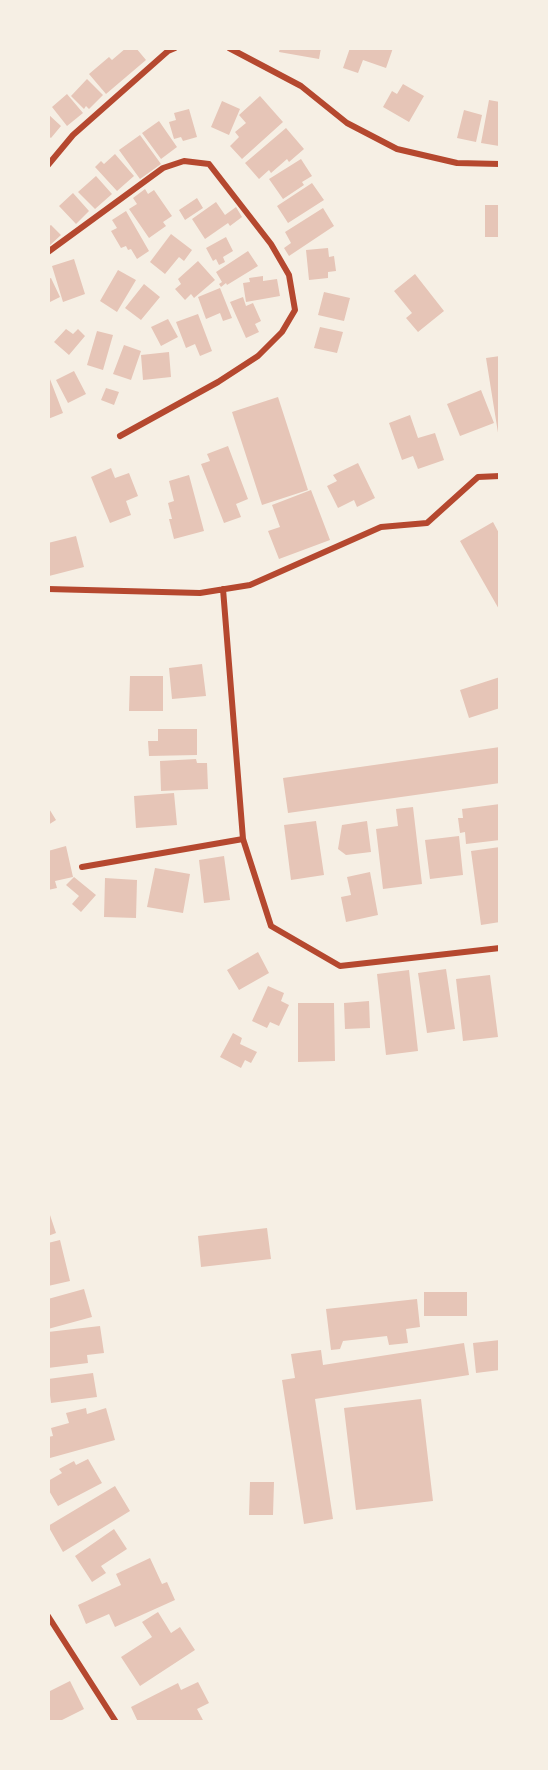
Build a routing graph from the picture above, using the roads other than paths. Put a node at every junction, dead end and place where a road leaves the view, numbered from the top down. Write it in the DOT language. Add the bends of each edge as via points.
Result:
graph roads {
  1 [pos="174,48"];
  2 [pos="229,48"];
  3 [pos="500,164"];
  4 [pos="48,165"];
  5 [pos="48,252"];
  6 [pos="120,436"];
  7 [pos="500,476"];
  8 [pos="48,589"];
  9 [pos="223,589"];
  10 [pos="243,839"];
  11 [pos="82,867"];
  12 [pos="500,948"];
  13 [pos="48,1617"];
  14 [pos="116,1722"];
  1 -- 4 [label="street" via="73,135"];
  2 -- 3 [label="street" via="301,86 347,123 398,148 457,163"];
  5 -- 6 [label="street" via="163,168 184,161 209,164 271,244 289,275 295,309 282,332 258,356"];
  7 -- 9 [label="street" via="478,477 427,523 381,527 250,585"];
  8 -- 9 [label="street" via="200,593"];
  9 -- 10 [label="street"];
  10 -- 11 [label="street"];
  10 -- 12 [label="street" via="271,926 339,966"];
  13 -- 14 [label="street"];
}
